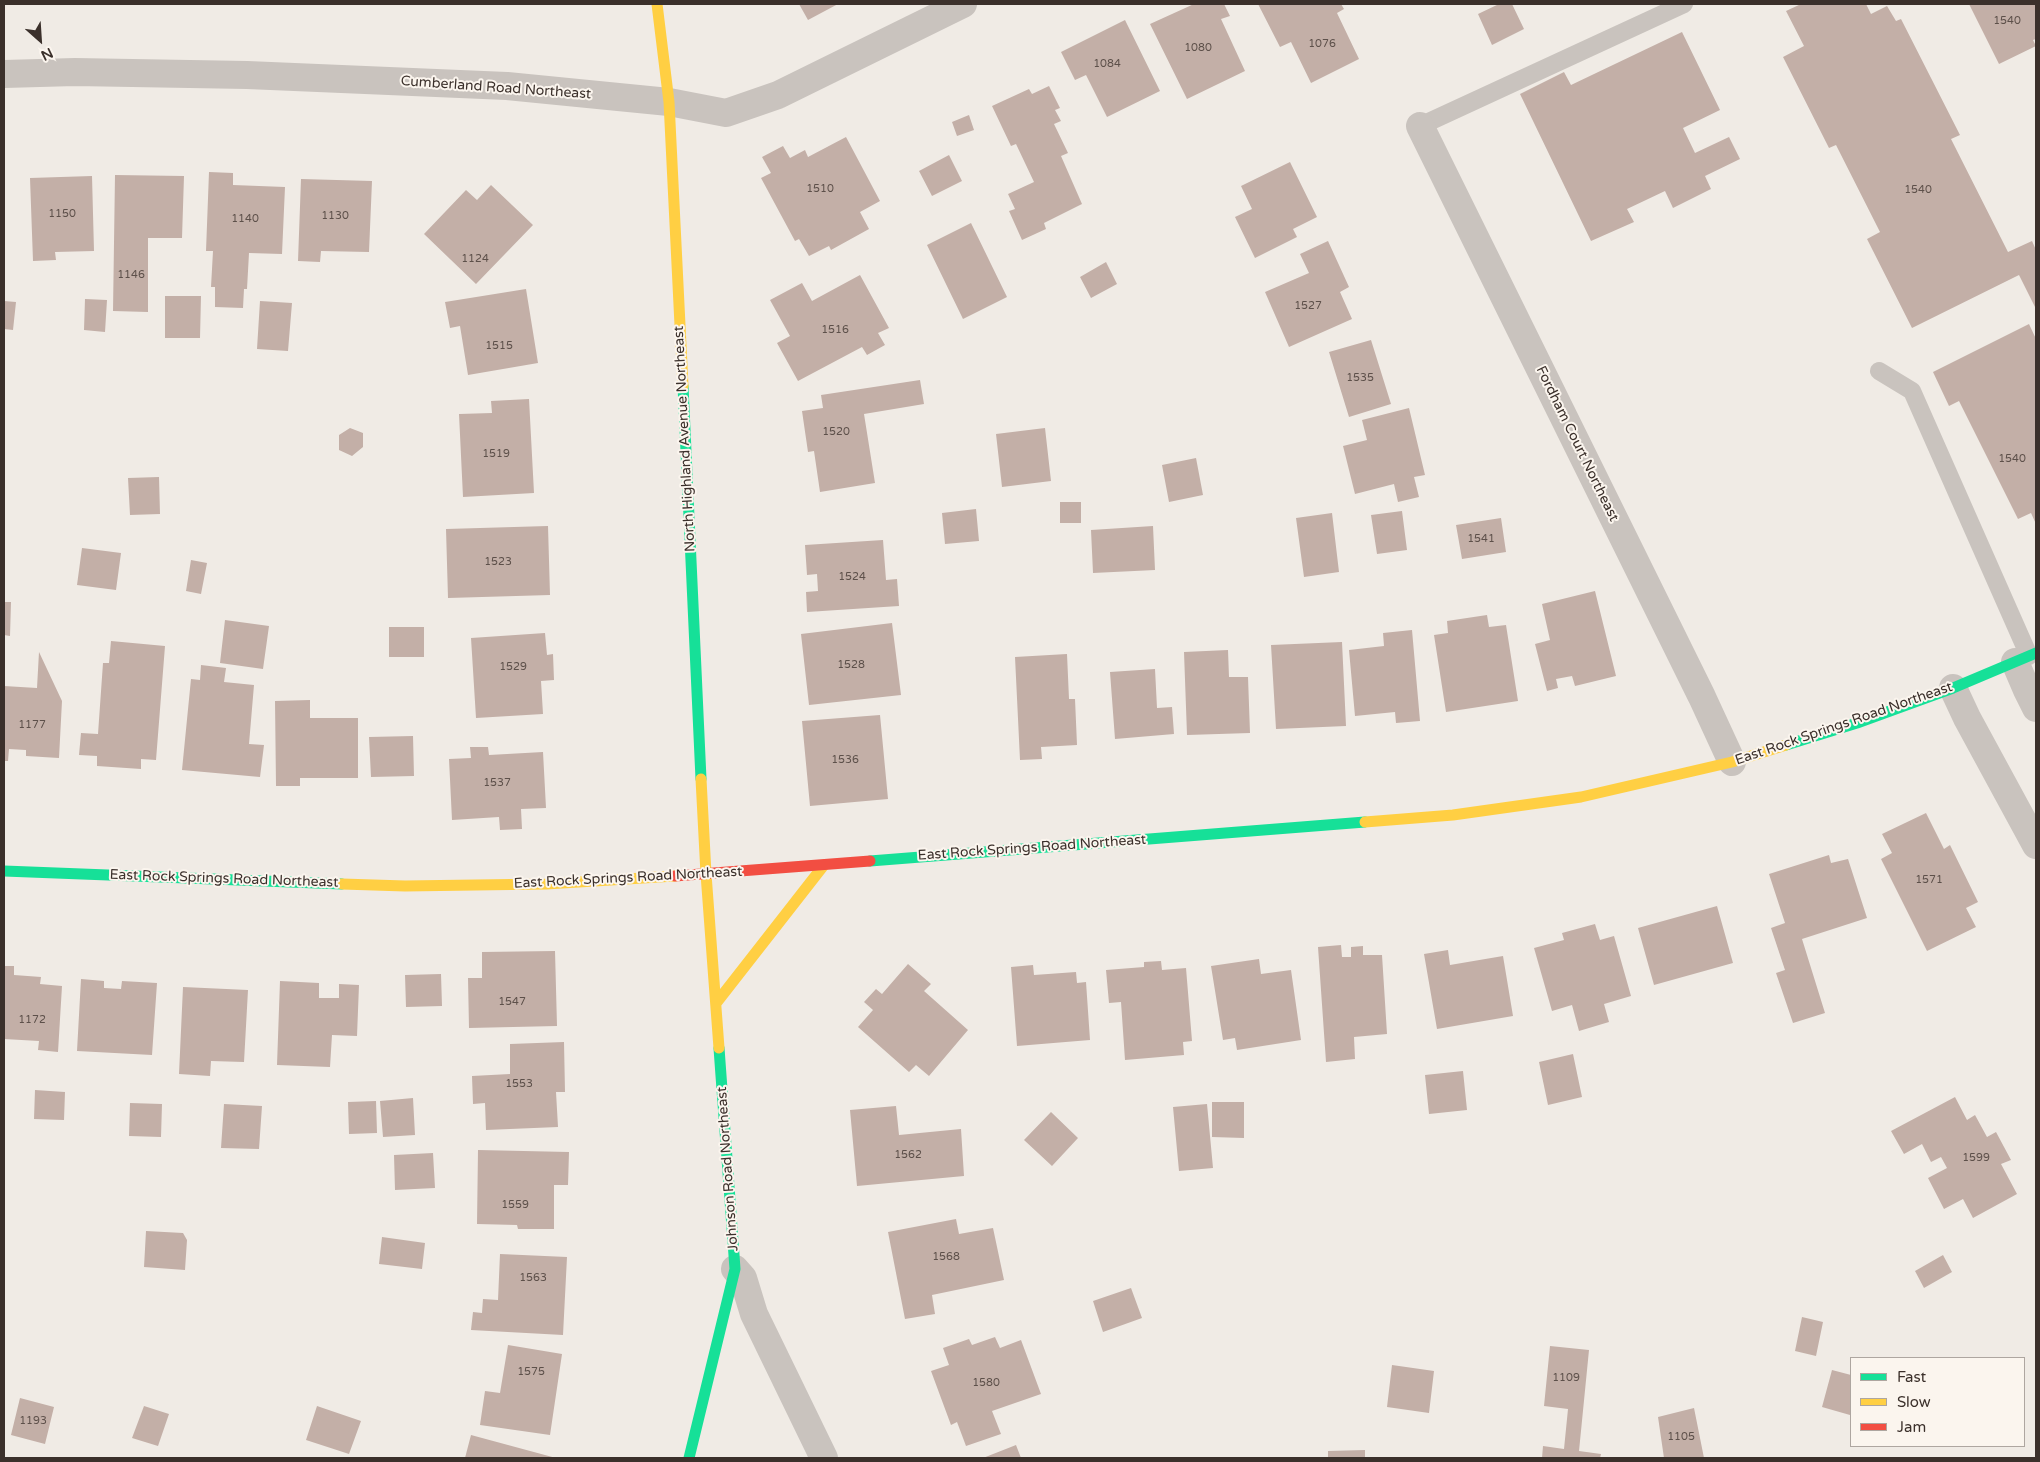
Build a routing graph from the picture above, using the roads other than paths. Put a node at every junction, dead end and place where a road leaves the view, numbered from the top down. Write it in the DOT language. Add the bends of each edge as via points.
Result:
graph roads {
  1 [pos="657,4"];
  2 [pos="963,4"];
  3 [pos="1684,4"];
  4 [pos="4,74"];
  5 [pos="669,102"];
  6 [pos="1420,126"];
  7 [pos="1879,371"];
  8 [pos="2027,657"];
  9 [pos="1953,688"];
  10 [pos="2036,708"];
  11 [pos="1732,762"];
  12 [pos="2036,845"];
  13 [pos="824,865"];
  14 [pos="4,871"];
  15 [pos="706,874"];
  16 [pos="717,1002"];
  17 [pos="735,1269"];
  18 [pos="689,1458"];
  19 [pos="824,1458"];
  1 -- 5 [label="street, North Highland Avenue Northeast"];
  2 -- 5 [label="street, Cumberland Road Northeast" via="778,95 726,113"];
  3 -- 6 [label="lane"];
  4 -- 5 [label="street, Cumberland Road Northeast" via="247,74 507,86"];
  5 -- 15 [label="street, North Highland Avenue Northeast"];
  6 -- 11 [label="street, Fordham Court Northeast"];
  7 -- 8 [label="lane" via="1912,391"];
  8 -- 9 [label="street, East Rock Springs Road Northeast"];
  8 -- 10 [label="street" via="2027,690"];
  9 -- 11 [label="street, East Rock Springs Road Northeast" via="1857,723"];
  9 -- 12 [label="street"];
  11 -- 13 [label="street, East Rock Springs Road Northeast" via="1582,797 1453,815"];
  13 -- 15 [label="street, East Rock Springs Road Northeast"];
  13 -- 16 [label="street"];
  14 -- 15 [label="street, East Rock Springs Road Northeast" via="405,886 546,884"];
  15 -- 16 [label="street, Johnson Road Northeast"];
  16 -- 17 [label="street, Johnson Road Northeast"];
  17 -- 18 [label="street, Johnson Road Northeast"];
  17 -- 19 [label="street" via="743,1278 754,1314"];
}
